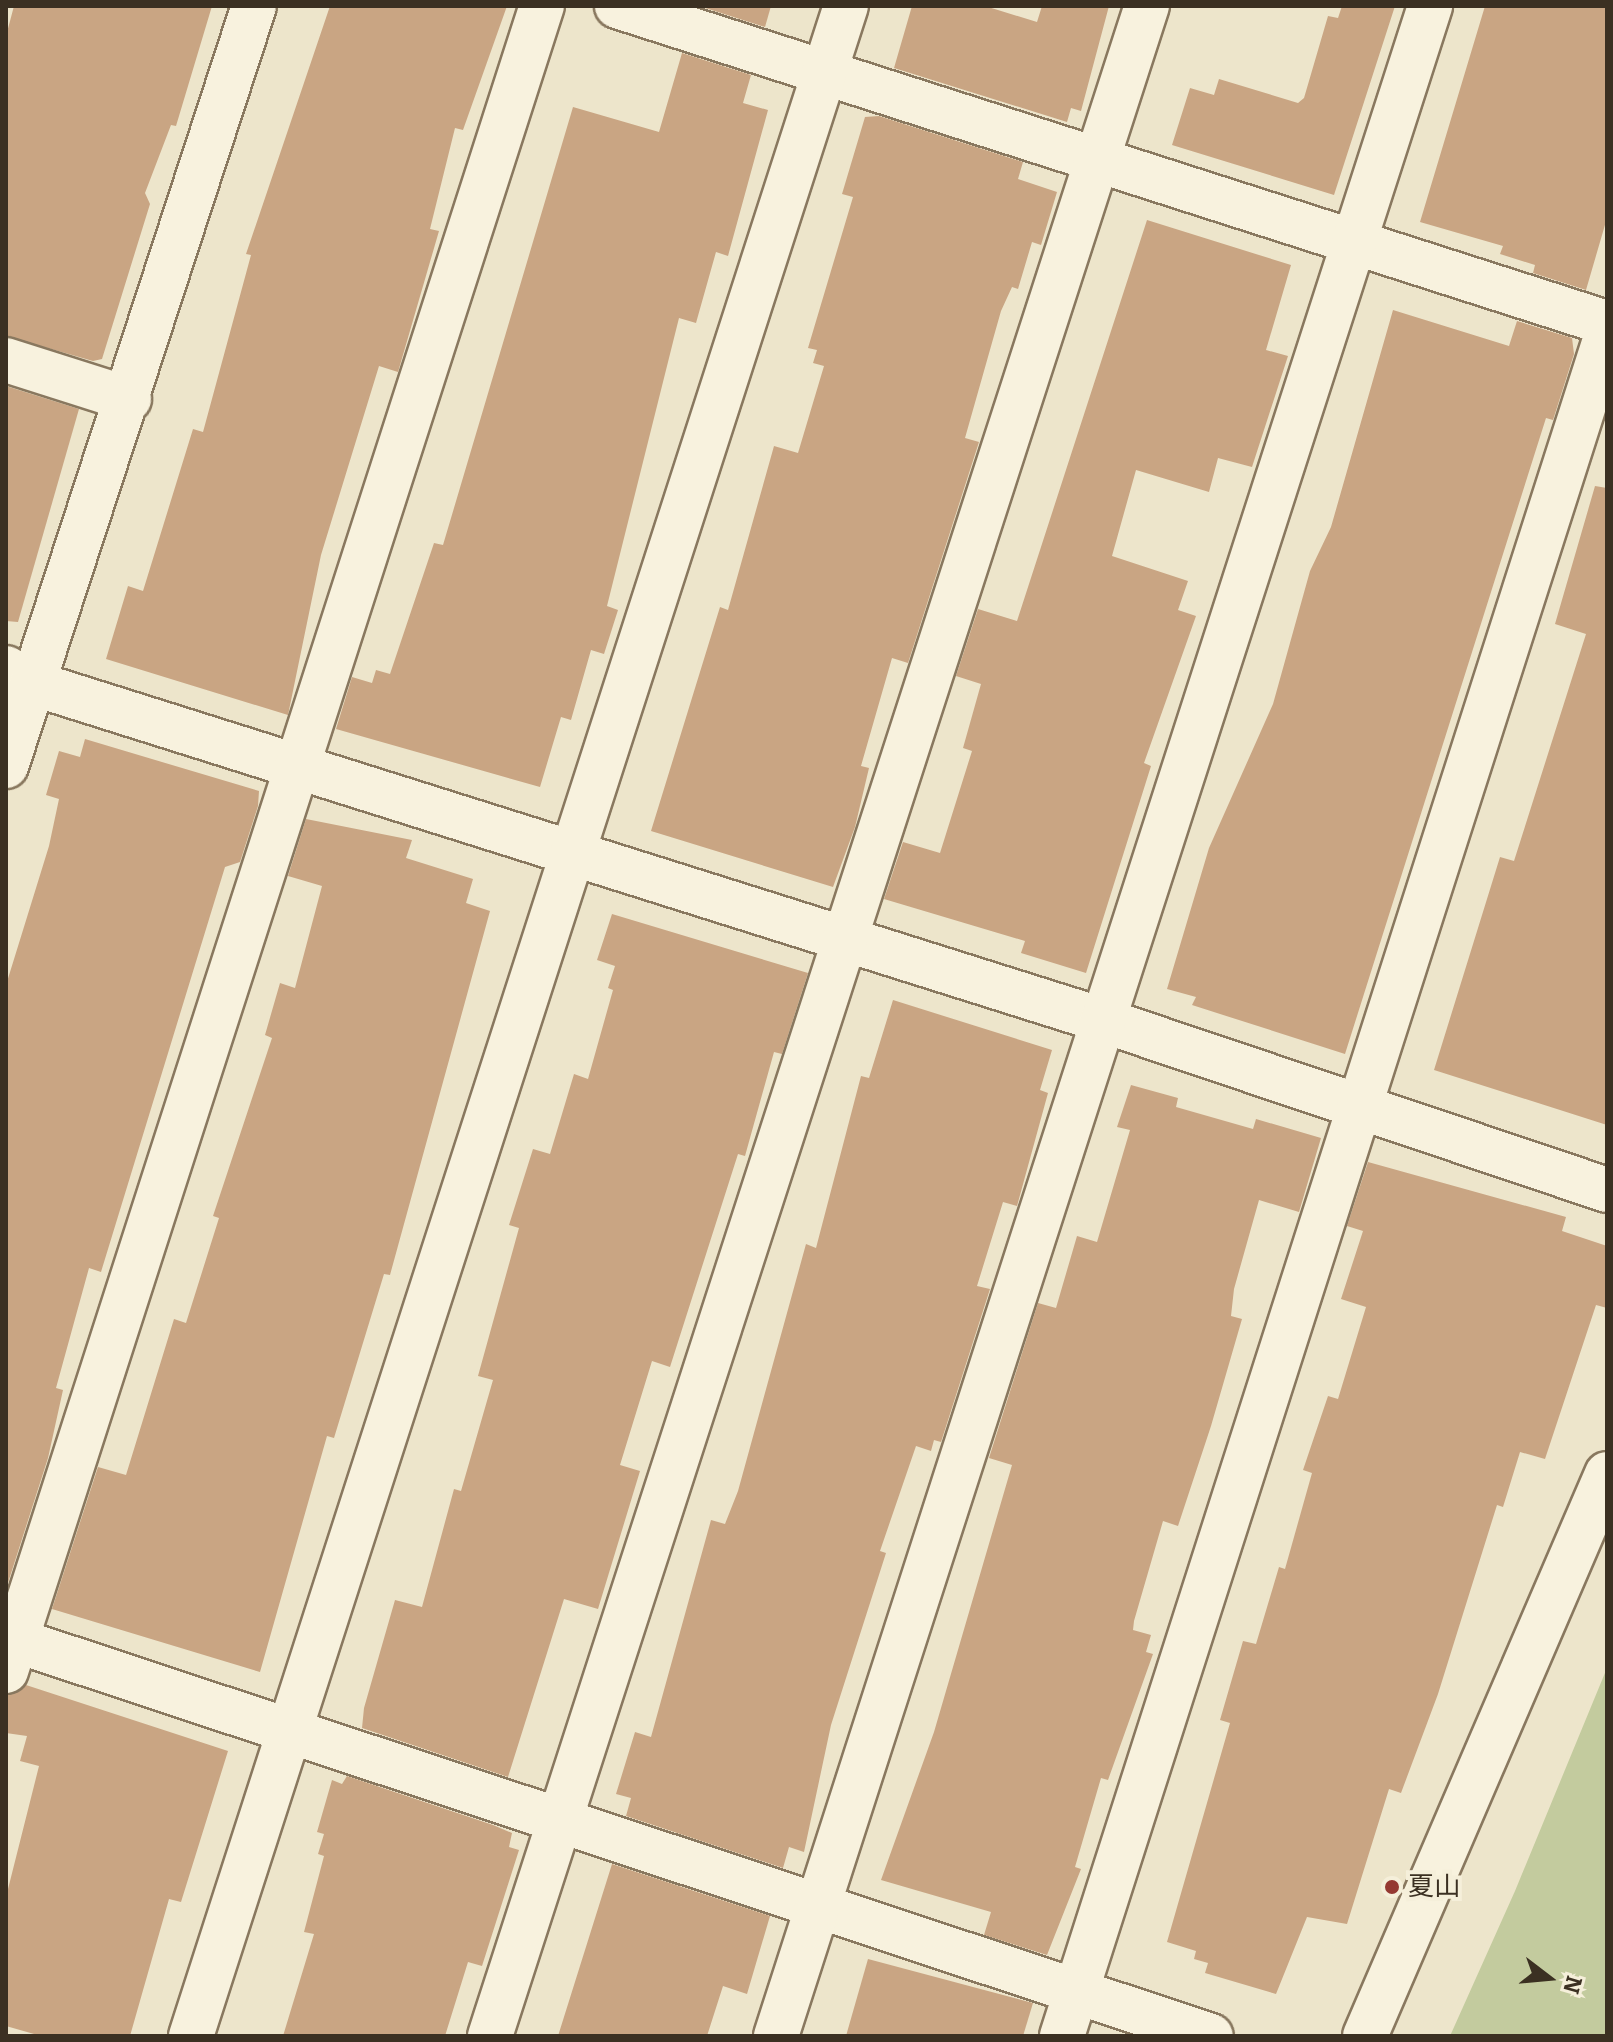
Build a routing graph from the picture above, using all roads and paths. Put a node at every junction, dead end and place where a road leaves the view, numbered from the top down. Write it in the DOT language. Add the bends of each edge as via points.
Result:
graph roads {
  1 [pos="254,6"];
  2 [pos="542,6"];
  3 [pos="617,6"];
  4 [pos="846,6"];
  5 [pos="1147,6"];
  6 [pos="1430,6"];
  7 [pos="824,74"];
  8 [pos="1100,157"];
  9 [pos="1352,241"];
  10 [pos="1607,323"];
  11 [pos="1607,333"];
  12 [pos="6,360"];
  13 [pos="129,399"];
  14 [pos="19,675"];
  15 [pos="6,766"];
  16 [pos="297,767"];
  17 [pos="575,858"];
  18 [pos="847,938"];
  19 [pos="1102,1020"];
  20 [pos="1358,1110"];
  21 [pos="1607,1190"];
  22 [pos="1607,1474"];
  23 [pos="9,1649"];
  24 [pos="286,1729"];
  25 [pos="561,1819"];
  26 [pos="819,1905"];
  27 [pos="1077,1992"];
  28 [pos="191,2036"];
  29 [pos="490,2036"];
  30 [pos="776,2036"];
  31 [pos="1062,2036"];
  32 [pos="1211,2036"];
  33 [pos="1365,2036"];
  1 -- 13 [label="street"];
  2 -- 16 [label="street"];
  3 -- 7 [label="street"];
  4 -- 7 [label="street"];
  5 -- 8 [label="street"];
  6 -- 9 [label="street"];
  7 -- 8 [label="street"];
  7 -- 17 [label="street"];
  8 -- 9 [label="street"];
  8 -- 18 [label="street"];
  9 -- 10 [label="street"];
  9 -- 19 [label="street"];
  11 -- 20 [label="street"];
  12 -- 13 [label="street"];
  13 -- 14 [label="street"];
  14 -- 15 [label="street"];
  14 -- 16 [label="street"];
  16 -- 17 [label="street"];
  16 -- 23 [label="street"];
  17 -- 18 [label="street"];
  17 -- 24 [label="street"];
  18 -- 19 [label="street"];
  18 -- 25 [label="street"];
  19 -- 20 [label="street"];
  19 -- 26 [label="street"];
  20 -- 21 [label="street"];
  20 -- 27 [label="street"];
  22 -- 33 [label="street"];
  23 -- 24 [label="street"];
  24 -- 25 [label="street"];
  24 -- 28 [label="street"];
  25 -- 26 [label="street"];
  25 -- 29 [label="street"];
  26 -- 27 [label="street"];
  26 -- 30 [label="street"];
  27 -- 31 [label="street"];
  27 -- 32 [label="street"];
}
